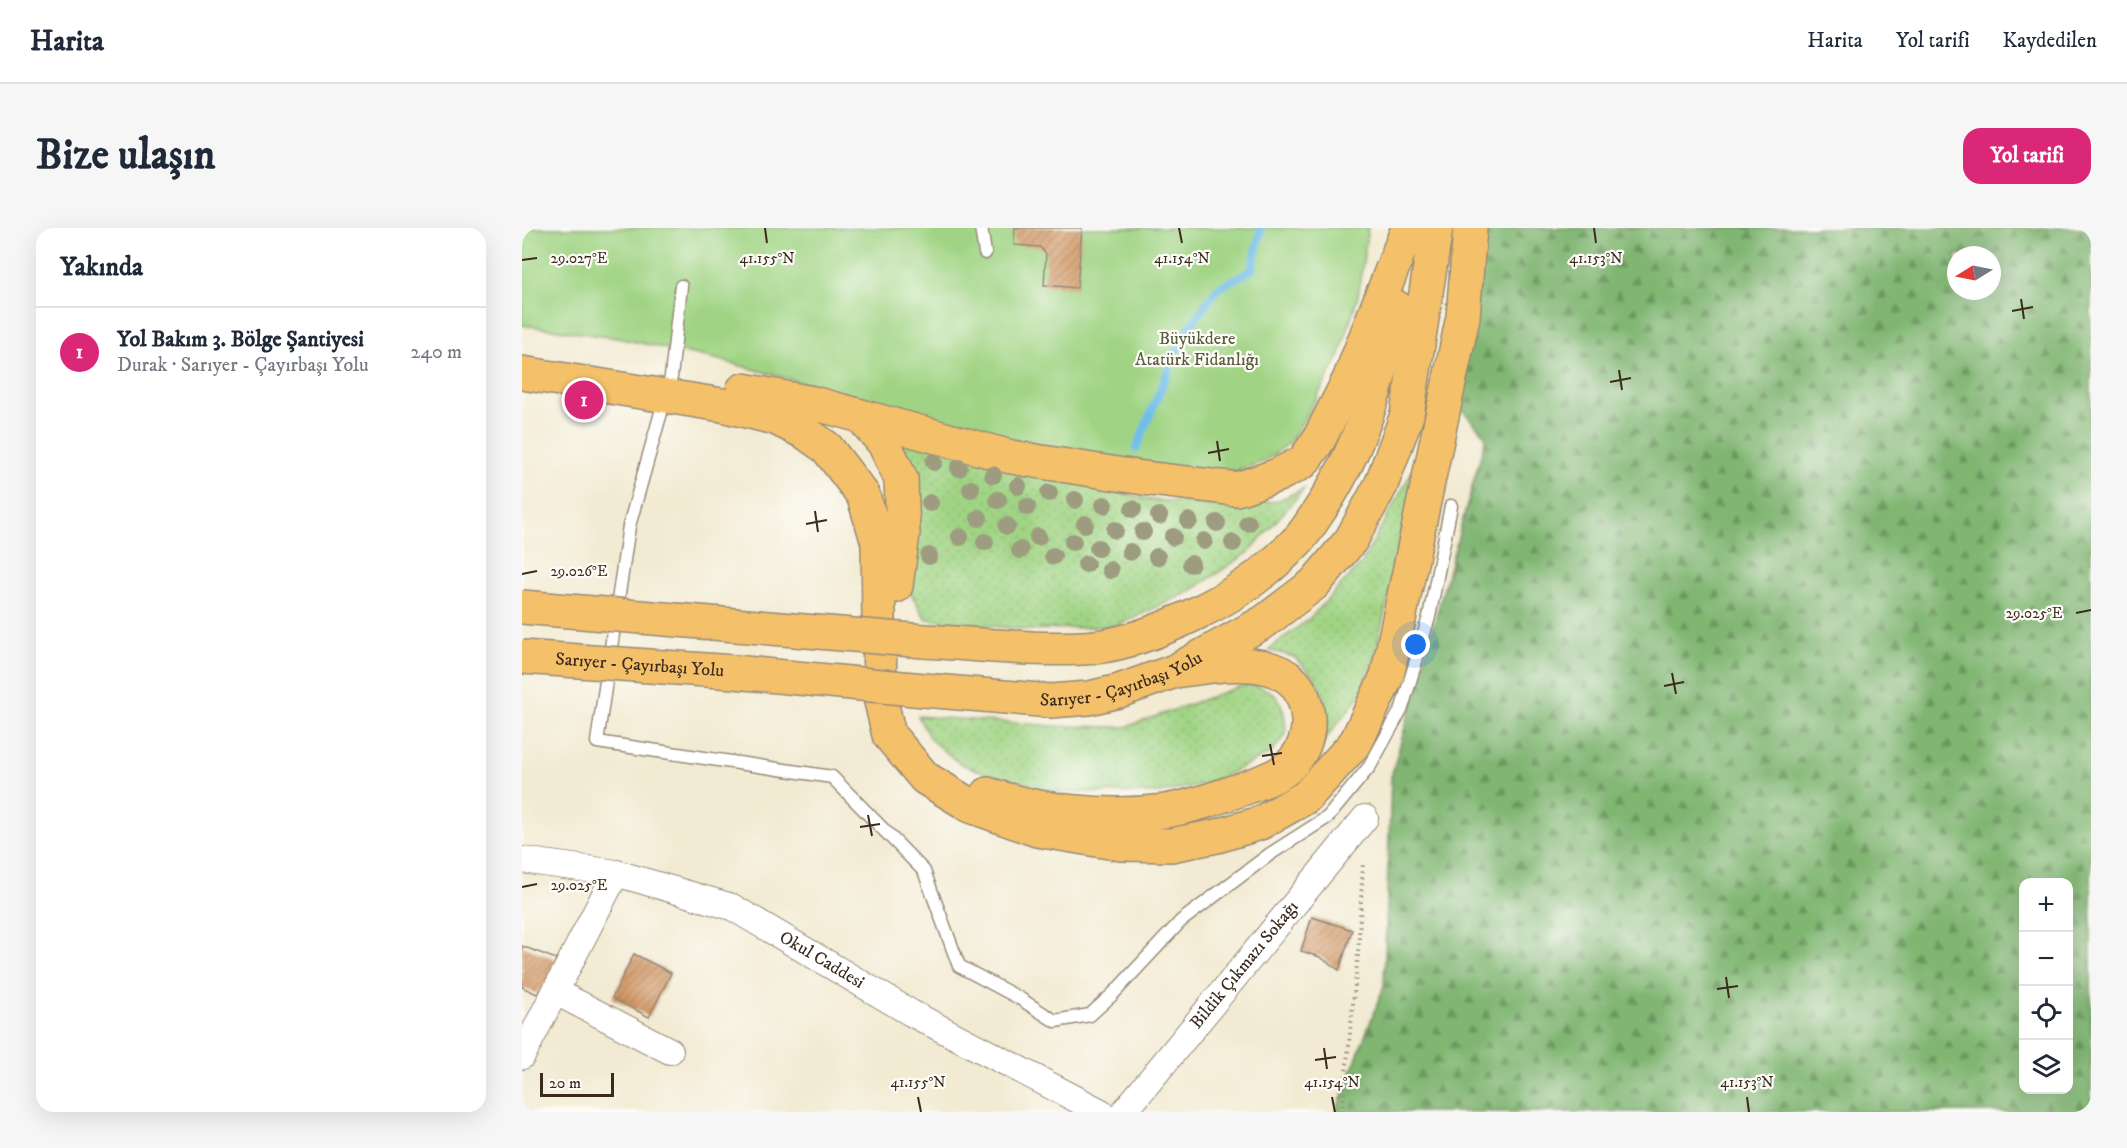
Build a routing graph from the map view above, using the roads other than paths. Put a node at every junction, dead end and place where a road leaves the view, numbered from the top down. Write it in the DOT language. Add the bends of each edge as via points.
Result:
graph roads {
  1 [pos="981,228"];
  2 [pos="1408,228"];
  3 [pos="1436,228"];
  4 [pos="1470,228"];
  5 [pos="985,253"];
  6 [pos="681,286"];
  7 [pos="522,352"];
  8 [pos="522,373"];
  9 [pos="669,387"];
  10 [pos="861,416"];
  11 [pos="1451,506"];
  12 [pos="522,607"];
  13 [pos="522,657"];
  14 [pos="1175,671"];
  15 [pos="1365,818"];
  16 [pos="522,860"];
  17 [pos="616,873"];
  18 [pos="556,992"];
  19 [pos="524,1049"];
  20 [pos="670,1051"];
  21 [pos="1101,1112"];
  22 [pos="1124,1112"];
  1 -- 5 [label="lane"];
  2 -- 10 [label="main road" via="1334,411 1303,462 1278,475 1237,489 1143,478 1011,457"];
  2 -- 12 [label="main road, Sarıyer - Çayırbaşı Yolu, bridge" via="1396,308 1372,400 1334,489 1297,542 1266,571 1224,600 1161,631 1100,646 1054,649"];
  3 -- 14 [label="main road, Sarıyer - Çayırbaşı Yolu" via="1407,415 1381,485 1351,540 1314,584 1264,622"];
  4 -- 9 [label="main road" via="1463,316 1388,676 1356,742 1305,797 1260,823 1217,836 1171,845 1121,844 1037,830 970,806 925,778 889,735 880,697 878,542 863,495 827,448 806,433 775,418"];
  6 -- 9 [label="lane"];
  7 -- 9 [label="main road"];
  8 -- 9 [label="main road"];
  9 -- 10 [label="main road" via="813,403"];
  9 -- 11 [label="lane" via="629,526 597,742 832,777 924,871 959,966 1055,1021 1090,1015 1181,921 1328,816 1370,766 1402,708 1429,617"];
  10 -- 14 [label="main road" via="884,443 901,479 903,533 896,578 891,670 904,726 917,746 943,771 968,786 1002,798 1056,808 1102,814 1165,811 1253,785 1287,768 1305,747 1306,703 1295,684 1281,672 1257,664 1221,664"];
  13 -- 14 [label="main road, Sarıyer - Çayırbaşı Yolu, bridge" via="1051,701 1119,691"];
  15 -- 22 [label="street, Bildik Çıkmazı Sokağı"];
  16 -- 17 [label="street, Okul Caddesi"];
  17 -- 18 [label="street"];
  17 -- 21 [label="street, Okul Caddesi" via="732,907 911,1013"];
  18 -- 19 [label="street"];
  18 -- 20 [label="street"];
}
